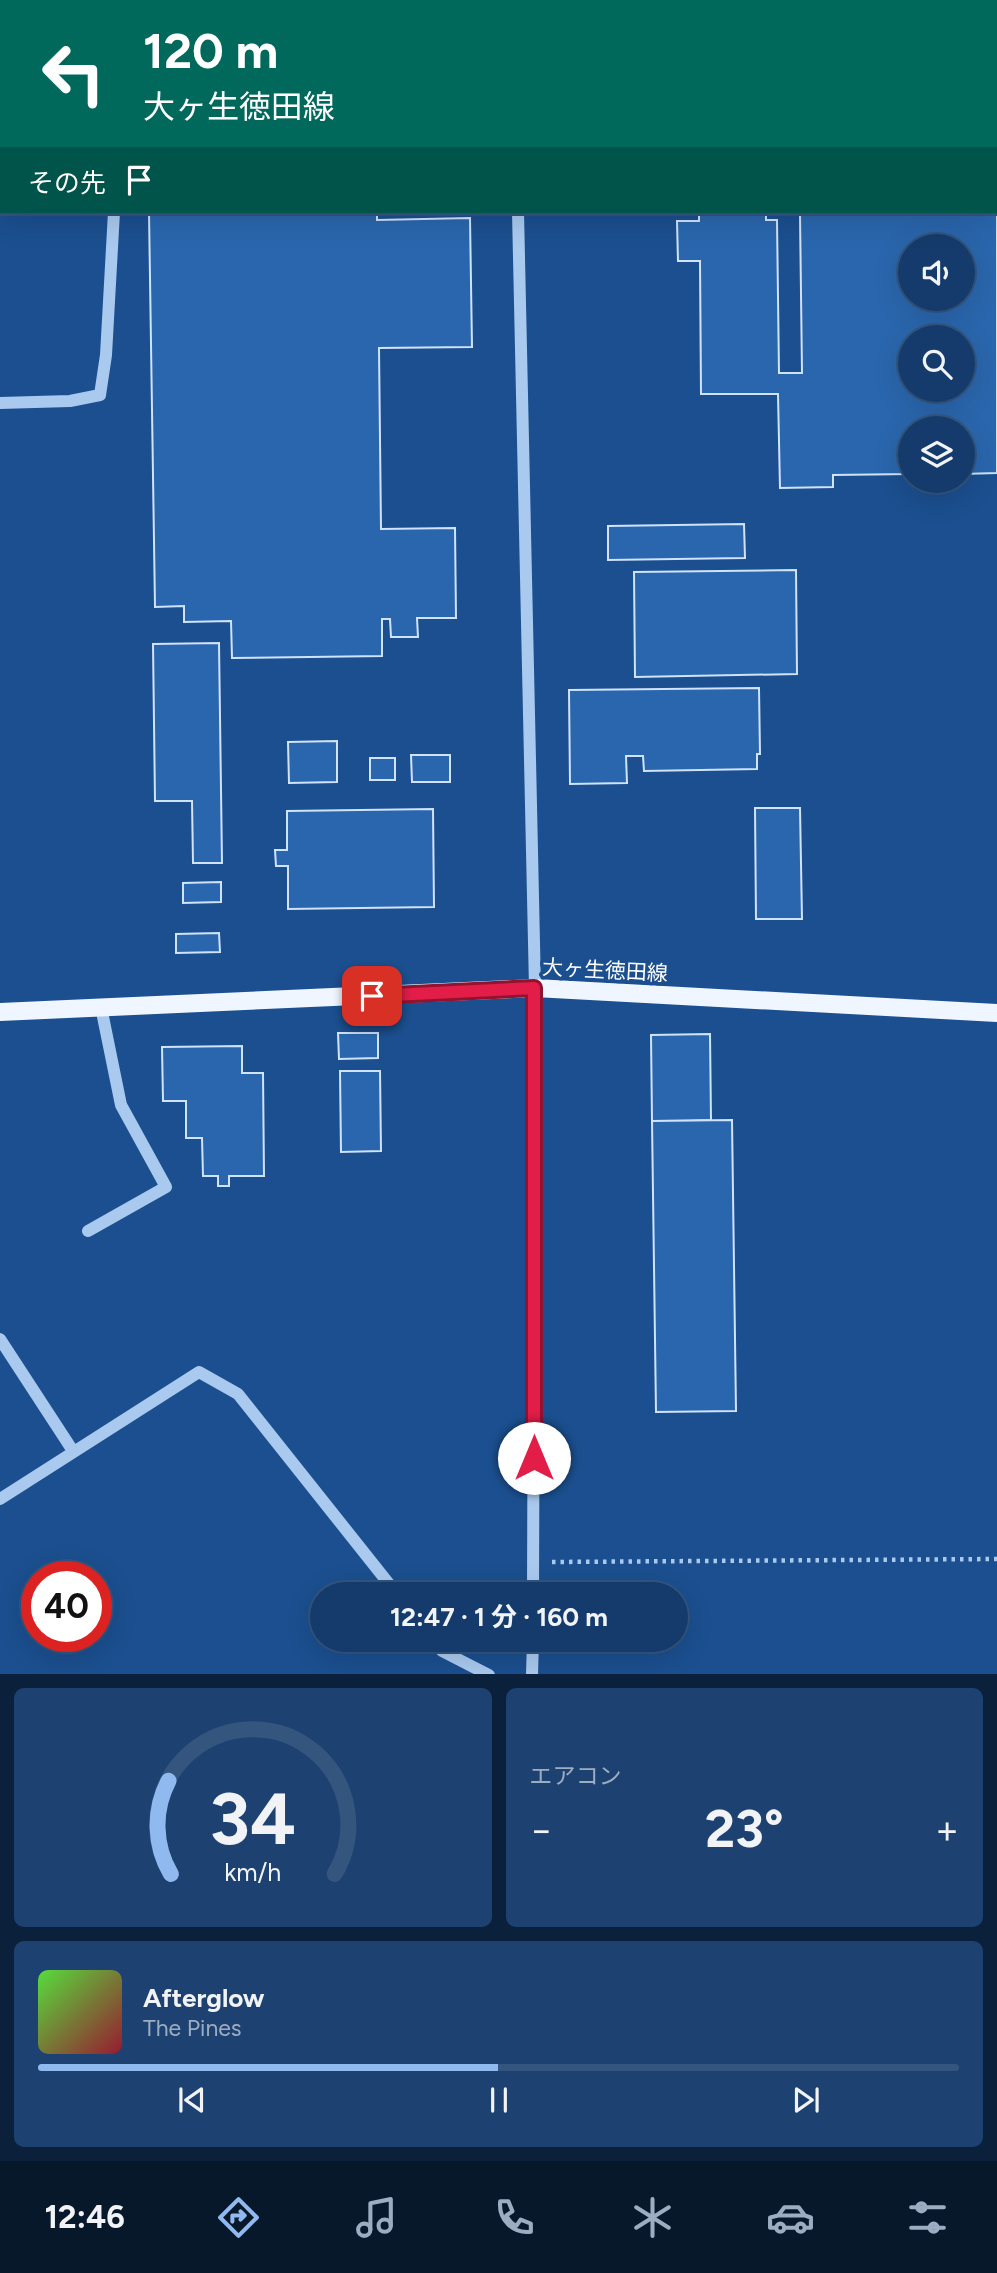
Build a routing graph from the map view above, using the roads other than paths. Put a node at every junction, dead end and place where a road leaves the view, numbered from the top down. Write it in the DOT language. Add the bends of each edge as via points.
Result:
graph roads {
  1 [pos="114,214"];
  2 [pos="518,214"];
  3 [pos="0,403"];
  4 [pos="534,988"];
  5 [pos="101,1007"];
  6 [pos="0,1012"];
  7 [pos="997,1013"];
  8 [pos="88,1231"];
  9 [pos="0,1339"];
  10 [pos="73,1451"];
  11 [pos="0,1499"];
  12 [pos="387,1582"];
  13 [pos="533,1582"];
  14 [pos="444,1652"];
  15 [pos="533,1652"];
  16 [pos="482,1673"];
  17 [pos="532,1674"];
  1 -- 3 [label="street" via="100,395 70,401"];
  2 -- 4 [label="street"];
  4 -- 5 [label="main road, 大ヶ生徳田線"];
  4 -- 7 [label="main road, 大ヶ生徳田線"];
  4 -- 13 [label="street"];
  5 -- 6 [label="main road, 大ヶ生徳田線"];
  5 -- 8 [label="street" via="121,1105 166,1187"];
  9 -- 10 [label="street"];
  10 -- 11 [label="street"];
  10 -- 12 [label="street" via="199,1372 238,1394"];
  14 -- 16 [label="street"];
  15 -- 17 [label="street"];
}
